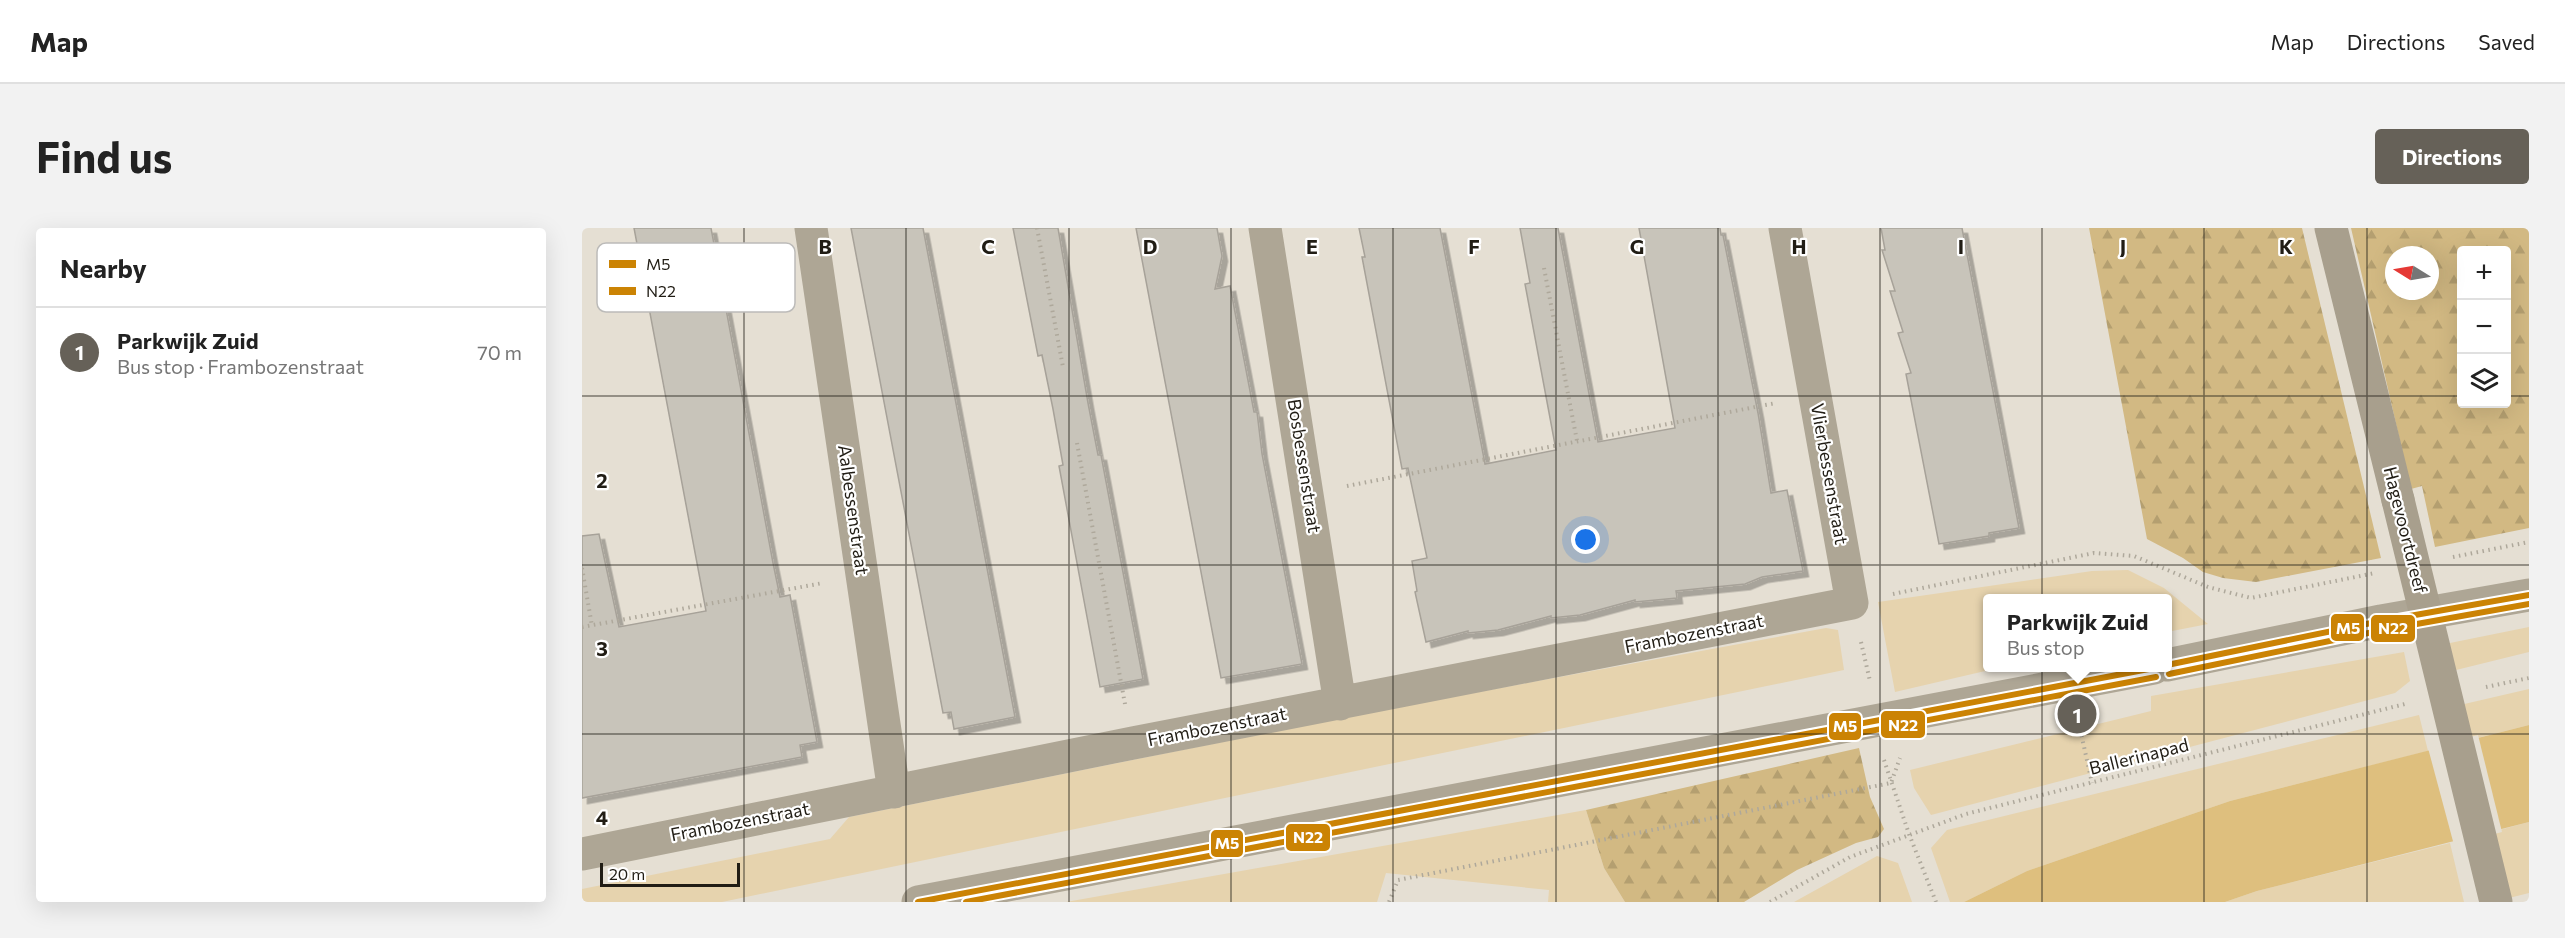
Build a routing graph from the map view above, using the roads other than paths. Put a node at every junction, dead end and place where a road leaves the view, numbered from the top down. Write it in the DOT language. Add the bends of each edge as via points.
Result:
graph roads {
  1 [pos="811,228"];
  2 [pos="1265,228"];
  3 [pos="1785,228"];
  4 [pos="2331,228"];
  5 [pos="2529,595"];
  6 [pos="1852,603"];
  7 [pos="2172,664"];
  8 [pos="2133,672"];
  9 [pos="1340,704"];
  10 [pos="894,792"];
  11 [pos="582,854"];
  12 [pos="918,902"];
  13 [pos="2496,902"];
  1 -- 10 [label="street, Aalbessenstraat"];
  2 -- 9 [label="street, Bosbessenstraat"];
  3 -- 6 [label="street, Vlierbessenstraat"];
  4 -- 13 [label="main road, Hagevoortdreef, bridge"];
  5 -- 7 [label="street"];
  6 -- 9 [label="street, Frambozenstraat"];
  8 -- 12 [label="street"];
  9 -- 10 [label="street, Frambozenstraat"];
  10 -- 11 [label="street, Frambozenstraat"];
}
